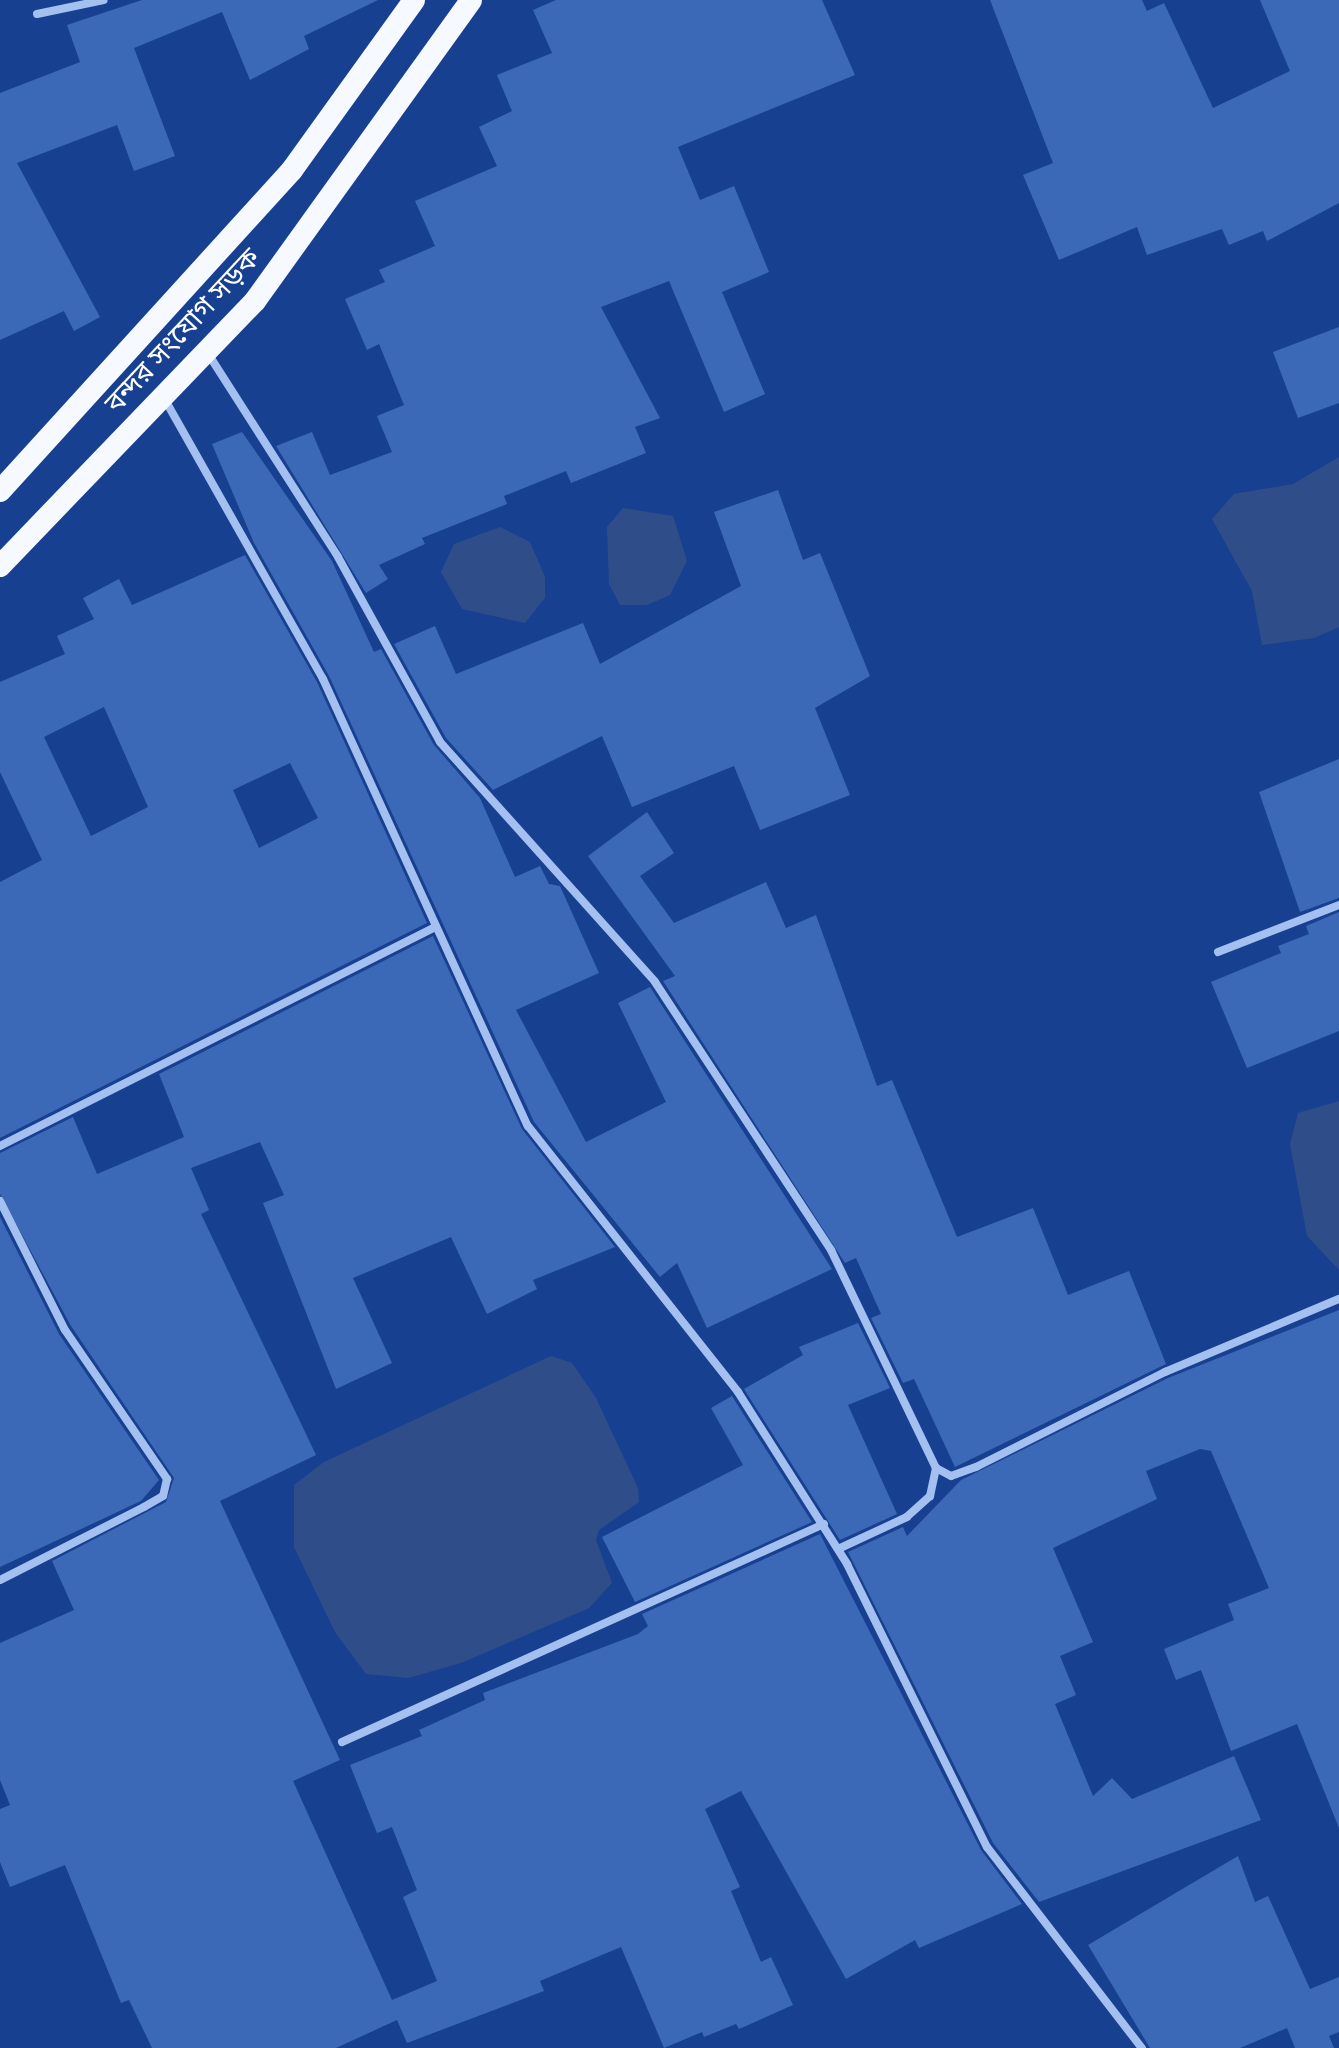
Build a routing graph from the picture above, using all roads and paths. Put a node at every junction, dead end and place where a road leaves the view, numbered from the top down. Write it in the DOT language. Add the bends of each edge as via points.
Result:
graph roads {
  1 [pos="104,0"];
  2 [pos="414,0"];
  3 [pos="471,0"];
  4 [pos="37,14"];
  5 [pos="206,351"];
  6 [pos="163,396"];
  7 [pos="0,491"];
  8 [pos="0,566"];
  9 [pos="1339,905"];
  10 [pos="435,927"];
  11 [pos="1218,952"];
  12 [pos="0,1146"];
  13 [pos="0,1201"];
  14 [pos="1339,1299"];
  15 [pos="936,1468"];
  16 [pos="824,1524"];
  17 [pos="838,1549"];
  18 [pos="0,1580"];
  19 [pos="342,1742"];
  20 [pos="1142,2048"];
  1 -- 4 [label="street"];
  2 -- 7 [label="highway, বন্দর সংযোগ সড়ক" via="292,170"];
  3 -- 5 [label="highway, বন্দর সংযোগ সড়ক" via="310,229"];
  5 -- 6 [label="highway, বন্দর সংযোগ সড়ক"];
  5 -- 15 [label="street" via="360,594 440,742 601,916 739,1101 831,1250"];
  6 -- 8 [label="highway, বন্দর সংযোগ সড়ক"];
  6 -- 10 [label="street" via="298,630"];
  9 -- 11 [label="street"];
  10 -- 12 [label="street"];
  10 -- 16 [label="street" via="528,1126 699,1336"];
  13 -- 18 [label="street" via="65,1330 167,1479 163,1496"];
  14 -- 15 [label="street" via="1165,1372 976,1467 951,1476"];
  15 -- 17 [label="street" via="930,1496 907,1517"];
  16 -- 17 [label="street"];
  16 -- 19 [label="street"];
  17 -- 20 [label="street" via="987,1847"];
}
